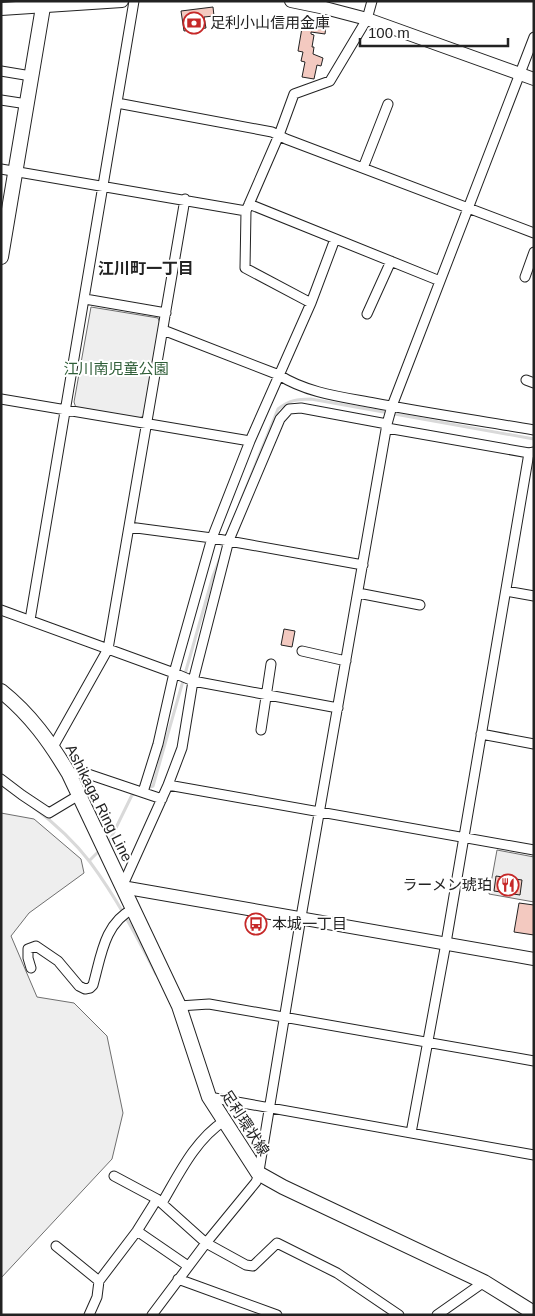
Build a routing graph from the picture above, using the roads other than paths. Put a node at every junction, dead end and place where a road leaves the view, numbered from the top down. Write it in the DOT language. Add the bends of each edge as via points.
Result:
graph roads {
  1 [pos="122,1"];
  2 [pos="134,1"];
  3 [pos="291,1"];
  4 [pos="372,1"];
  5 [pos="61,3"];
  6 [pos="28,4"];
  7 [pos="43,4"];
  8 [pos="1,9"];
  9 [pos="367,20"];
  10 [pos="534,36"];
  11 [pos="1,71"];
  12 [pos="520,74"];
  13 [pos="31,76"];
  14 [pos="534,79"];
  15 [pos="1,100"];
  16 [pos="117,103"];
  17 [pos="27,104"];
  18 [pos="388,104"];
  19 [pos="279,135"];
  20 [pos="363,168"];
  21 [pos="1,169"];
  22 [pos="16,172"];
  23 [pos="104,187"];
  24 [pos="185,199"];
  25 [pos="247,207"];
  26 [pos="468,208"];
  27 [pos="534,233"];
  28 [pos="335,239"];
  29 [pos="534,252"];
  30 [pos="1,257"];
  31 [pos="391,261"];
  32 [pos="525,277"];
  33 [pos="440,281"];
  34 [pos="84,299"];
  35 [pos="311,303"];
  36 [pos="166,313"];
  37 [pos="368,314"];
  38 [pos="163,330"];
  39 [pos="278,375"];
  40 [pos="1,399"];
  41 [pos="392,406"];
  42 [pos="66,410"];
  43 [pos="146,423"];
  44 [pos="387,426"];
  45 [pos="534,430"];
  46 [pos="250,441"];
  47 [pos="531,453"];
  48 [pos="129,527"];
  49 [pos="212,538"];
  50 [pos="229,540"];
  51 [pos="363,565"];
  52 [pos="506,591"];
  53 [pos="358,593"];
  54 [pos="534,596"];
  55 [pos="420,604"];
  56 [pos="1,610"];
  57 [pos="30,620"];
  58 [pos="108,649"];
  59 [pos="302,652"];
  60 [pos="346,661"];
  61 [pos="271,664"];
  62 [pos="174,673"];
  63 [pos="192,681"];
  64 [pos="1,691"];
  65 [pos="265,695"];
  66 [pos="338,708"];
  67 [pos="261,730"];
  68 [pos="482,734"];
  69 [pos="534,744"];
  70 [pos="53,748"];
  71 [pos="69,774"];
  72 [pos="1,779"];
  73 [pos="168,785"];
  74 [pos="143,792"];
  75 [pos="79,794"];
  76 [pos="162,799"];
  77 [pos="320,813"];
  78 [pos="464,838"];
  79 [pos="534,850"];
  80 [pos="122,887"];
  81 [pos="127,912"];
  82 [pos="301,917"];
  83 [pos="446,943"];
  84 [pos="534,959"];
  85 [pos="31,968"];
  86 [pos="179,1006"];
  87 [pos="285,1017"];
  88 [pos="428,1043"];
  89 [pos="534,1061"];
  90 [pos="209,1097"];
  91 [pos="269,1107"];
  92 [pos="220,1124"];
  93 [pos="412,1133"];
  94 [pos="534,1155"];
  95 [pos="114,1176"];
  96 [pos="257,1177"];
  97 [pos="159,1201"];
  98 [pos="137,1231"];
  99 [pos="206,1243"];
  100 [pos="56,1246"];
  101 [pos="188,1266"];
  102 [pos="178,1279"];
  103 [pos="99,1281"];
  104 [pos="481,1285"];
  105 [pos="534,1313"];
  106 [pos="89,1315"];
  107 [pos="152,1315"];
  108 [pos="277,1315"];
  109 [pos="399,1315"];
  110 [pos="437,1315"];
  1 -- 5 [label="street"];
  2 -- 16 [label="street"];
  3 -- 9 [label="street"];
  4 -- 9 [label="street"];
  5 -- 7 [label="street"];
  6 -- 7 [label="street"];
  6 -- 8 [label="street"];
  7 -- 13 [label="main road"];
  9 -- 12 [label="street"];
  9 -- 19 [label="street" via="330,81 294,94"];
  10 -- 12 [label="street"];
  11 -- 13 [label="street"];
  12 -- 14 [label="street"];
  12 -- 26 [label="street"];
  13 -- 17 [label="main road"];
  15 -- 17 [label="street"];
  16 -- 19 [label="street"];
  16 -- 23 [label="street"];
  17 -- 22 [label="main road"];
  18 -- 20 [label="street"];
  19 -- 20 [label="street"];
  19 -- 25 [label="street"];
  20 -- 26 [label="street"];
  21 -- 22 [label="street"];
  22 -- 23 [label="street"];
  22 -- 30 [label="main road"];
  23 -- 24 [label="street"];
  23 -- 34 [label="street"];
  24 -- 25 [label="street"];
  24 -- 36 [label="street"];
  25 -- 28 [label="street"];
  25 -- 35 [label="street" via="245,268"];
  26 -- 27 [label="street"];
  26 -- 33 [label="street"];
  28 -- 31 [label="street"];
  28 -- 35 [label="street"];
  29 -- 32 [label="street"];
  31 -- 33 [label="street"];
  31 -- 37 [label="street"];
  33 -- 41 [label="street"];
  34 -- 36 [label="street"];
  34 -- 42 [label="street"];
  35 -- 39 [label="street"];
  36 -- 38 [label="street"];
  38 -- 39 [label="street"];
  38 -- 43 [label="street"];
  39 -- 41 [label="street" via="294,385"];
  39 -- 46 [label="street"];
  40 -- 42 [label="street"];
  41 -- 44 [label="street"];
  41 -- 45 [label="street"];
  42 -- 43 [label="street"];
  42 -- 57 [label="street"];
  43 -- 46 [label="street"];
  43 -- 48 [label="street"];
  44 -- 47 [label="street"];
  44 -- 50 [label="street" via="301,408 289,409 274,432"];
  44 -- 51 [label="street"];
  46 -- 49 [label="street"];
  47 -- 52 [label="street"];
  48 -- 49 [label="street"];
  48 -- 58 [label="street"];
  49 -- 50 [label="street"];
  49 -- 62 [label="street"];
  50 -- 51 [label="street"];
  50 -- 63 [label="street"];
  51 -- 53 [label="street"];
  52 -- 54 [label="street"];
  52 -- 68 [label="street"];
  53 -- 55 [label="street"];
  53 -- 60 [label="street"];
  56 -- 57 [label="street"];
  57 -- 58 [label="street"];
  58 -- 62 [label="street"];
  58 -- 70 [label="street"];
  59 -- 60 [label="street"];
  60 -- 66 [label="street"];
  61 -- 65 [label="street"];
  62 -- 63 [label="street"];
  62 -- 74 [label="street"];
  63 -- 65 [label="street"];
  63 -- 73 [label="street" via="182,748"];
  64 -- 70 [label="main road, Ashikaga Ring Line" via="36,724"];
  65 -- 66 [label="street"];
  65 -- 67 [label="street"];
  66 -- 77 [label="street"];
  68 -- 69 [label="street"];
  68 -- 78 [label="street"];
  70 -- 71 [label="main road, Ashikaga Ring Line"];
  71 -- 74 [label="street" via="85,773"];
  71 -- 75 [label="main road, Ashikaga Ring Line"];
  72 -- 75 [label="street" via="49,813"];
  73 -- 76 [label="street"];
  73 -- 77 [label="street"];
  74 -- 76 [label="street"];
  75 -- 80 [label="main road, Ashikaga Ring Line"];
  76 -- 80 [label="street"];
  77 -- 78 [label="street"];
  77 -- 82 [label="street"];
  78 -- 79 [label="street"];
  78 -- 83 [label="street"];
  80 -- 81 [label="main road, 足利環状線"];
  80 -- 82 [label="street"];
  81 -- 85 [label="street" via="108,933 90,988 79,986 58,961 36,946 28,948"];
  81 -- 86 [label="main road, 足利環状線"];
  82 -- 83 [label="street"];
  82 -- 87 [label="street"];
  83 -- 84 [label="street"];
  83 -- 88 [label="street"];
  86 -- 87 [label="street" via="209,1004"];
  86 -- 90 [label="main road, 足利環状線"];
  87 -- 88 [label="street"];
  87 -- 91 [label="street"];
  88 -- 89 [label="street"];
  88 -- 93 [label="street"];
  90 -- 91 [label="street"];
  90 -- 92 [label="main road, 足利環状線"];
  91 -- 93 [label="street"];
  91 -- 96 [label="street"];
  92 -- 96 [label="main road, 足利環状線"];
  92 -- 97 [label="street" via="186,1161"];
  93 -- 94 [label="street"];
  95 -- 97 [label="street"];
  96 -- 99 [label="street"];
  96 -- 104 [label="main road, 足利環状線"];
  97 -- 98 [label="street"];
  97 -- 99 [label="street"];
  98 -- 101 [label="street"];
  98 -- 103 [label="street"];
  99 -- 101 [label="street"];
  99 -- 109 [label="street" via="253,1266 277,1243 337,1273"];
  100 -- 103 [label="street"];
  101 -- 102 [label="street"];
  102 -- 107 [label="street"];
  102 -- 108 [label="street"];
  103 -- 106 [label="street" via="97,1298"];
  104 -- 105 [label="main road, 足利環状線"];
  104 -- 110 [label="street"];
}
